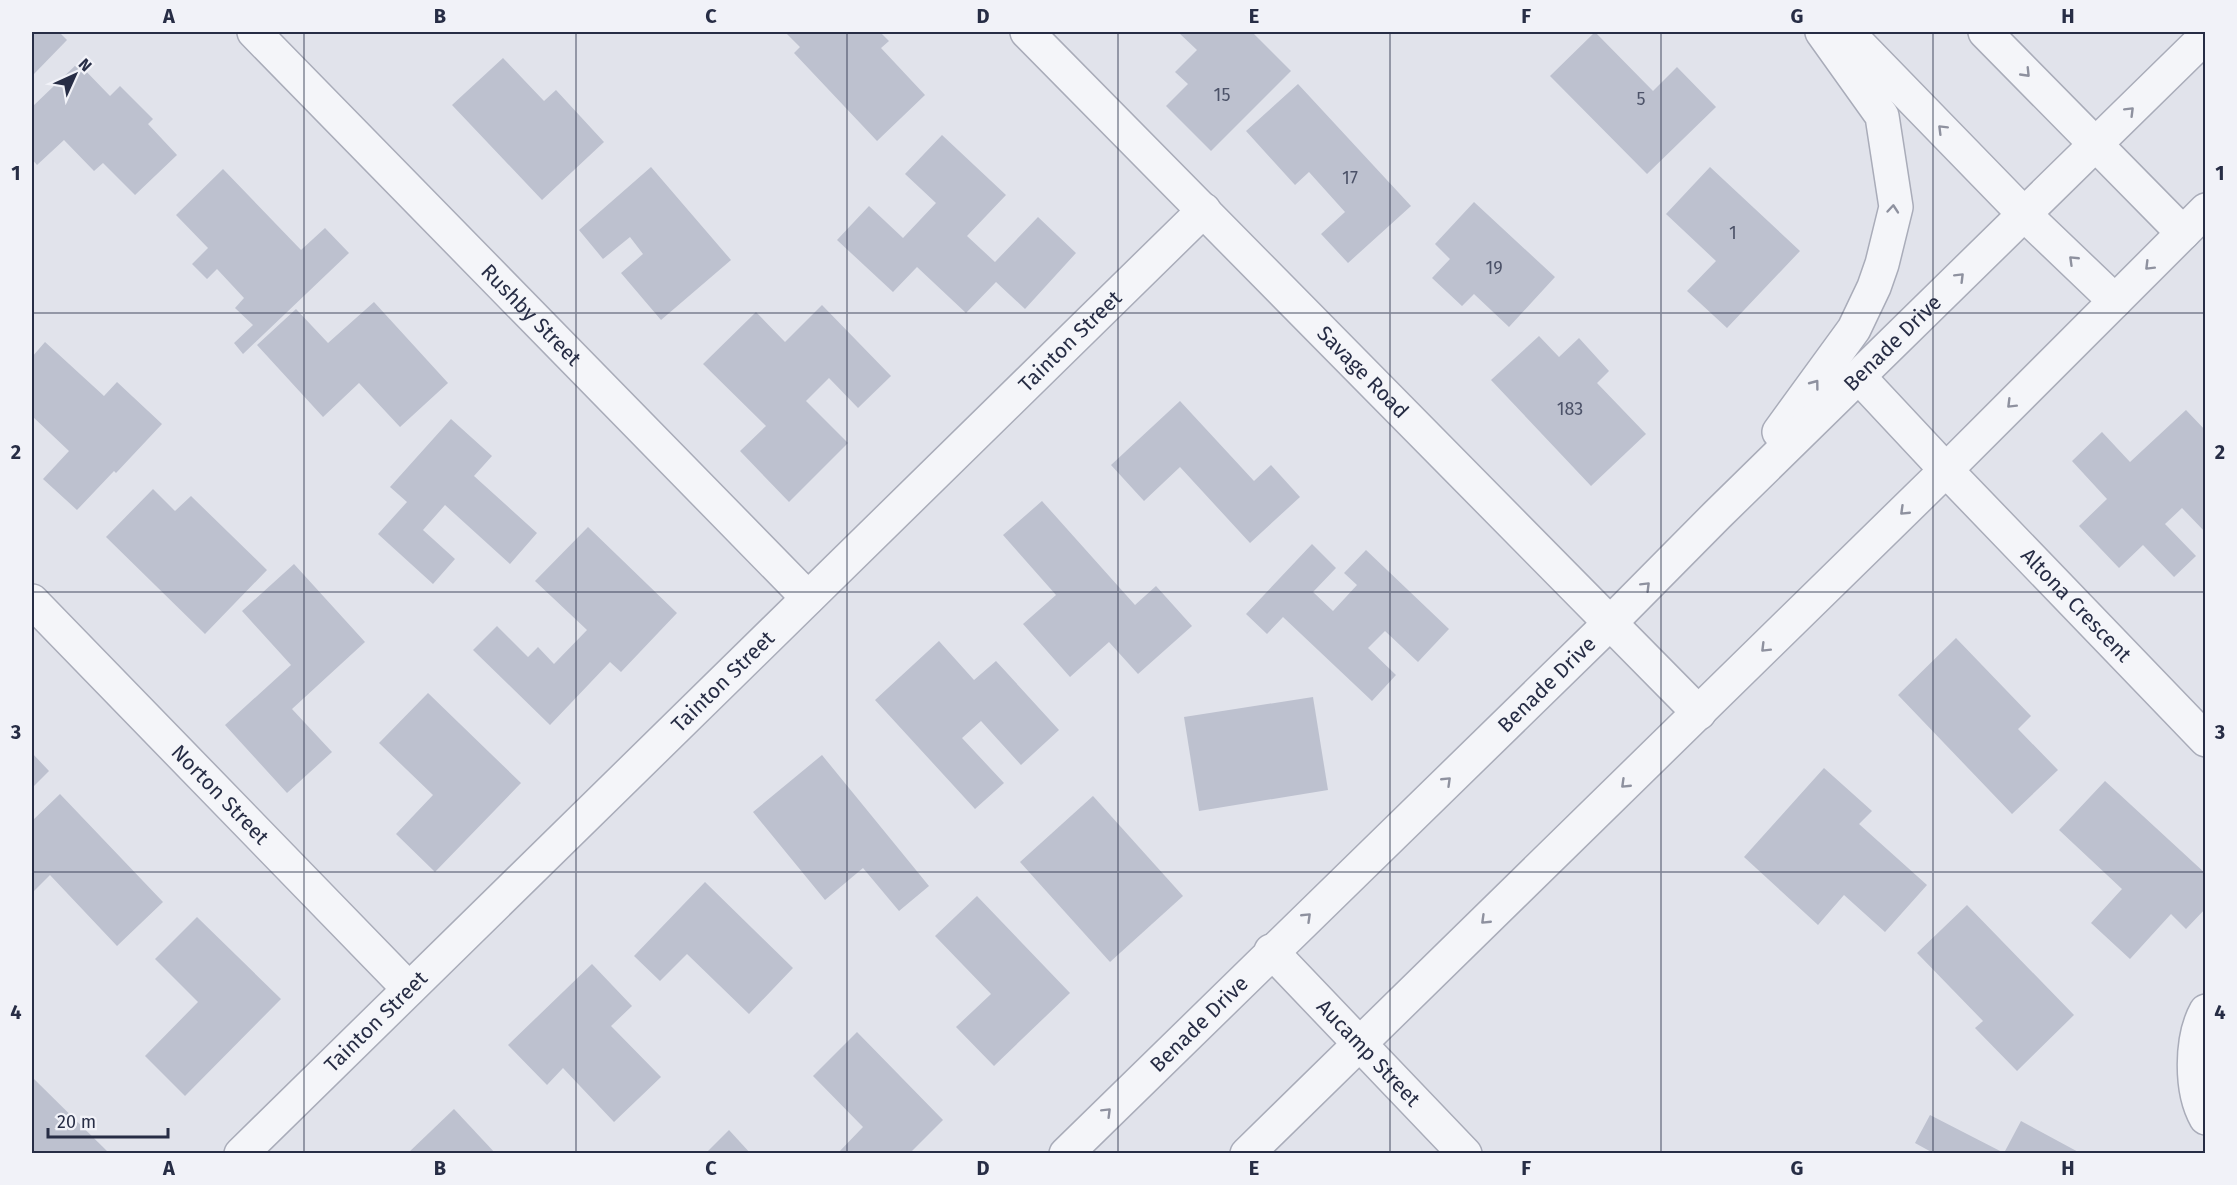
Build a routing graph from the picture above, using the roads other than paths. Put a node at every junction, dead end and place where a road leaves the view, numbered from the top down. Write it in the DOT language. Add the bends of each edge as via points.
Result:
graph roads {
  1 [pos="254,32"];
  2 [pos="1027,32"];
  3 [pos="1822,32"];
  4 [pos="1847,32"];
  5 [pos="1985,32"];
  6 [pos="2205,36"];
  7 [pos="2205,46"];
  8 [pos="2169,72"];
  9 [pos="2096,144"];
  10 [pos="1204,210"];
  11 [pos="2024,214"];
  12 [pos="2194,221"];
  13 [pos="2115,301"];
  14 [pos="1859,377"];
  15 [pos="1946,470"];
  16 [pos="1717,515"];
  17 [pos="808,598"];
  18 [pos="32,602"];
  19 [pos="1611,622"];
  20 [pos="1699,712"];
  21 [pos="2205,740"];
  22 [pos="1271,951"];
  23 [pos="408,989"];
  24 [pos="2205,1011"];
  25 [pos="1358,1044"];
  26 [pos="2205,1118"];
  27 [pos="241,1154"];
  28 [pos="1066,1154"];
  29 [pos="1247,1154"];
  30 [pos="1465,1154"];
  1 -- 17 [label="street, Rushby Street"];
  2 -- 10 [label="street, Savage Road"];
  16 -- 3 [label="street, one-way" via="1854,330 1882,264 1896,207 1882,116"];
  11 -- 4 [label="street, one-way"];
  5 -- 9 [label="street, one-way"];
  6 -- 8 [label="street, Benade Drive"];
  7 -- 8 [label="street"];
  9 -- 8 [label="street, Benade Drive, one-way"];
  9 -- 11 [label="street, Benade Drive"];
  9 -- 12 [label="street"];
  10 -- 17 [label="street, Tainton Street"];
  10 -- 19 [label="street, Savage Road"];
  13 -- 11 [label="street, one-way"];
  14 -- 11 [label="street, Benade Drive, one-way"];
  12 -- 13 [label="street, one-way"];
  13 -- 15 [label="street, one-way"];
  14 -- 15 [label="street, Altona Crescent"];
  14 -- 16 [label="street, Benade Drive"];
  15 -- 20 [label="street, one-way"];
  15 -- 21 [label="street, Altona Crescent"];
  19 -- 16 [label="street, Benade Drive, one-way"];
  17 -- 23 [label="street, Tainton Street"];
  18 -- 23 [label="street, Norton Street"];
  19 -- 20 [label="street, Savage Road"];
  22 -- 19 [label="street, Benade Drive, one-way"];
  20 -- 25 [label="street, one-way"];
  22 -- 25 [label="street, Aucamp Street"];
  28 -- 22 [label="street, Benade Drive, one-way"];
  23 -- 27 [label="street, Tainton Street"];
  24 -- 26 [label="street" via="2196,1035 2195,1072"];
  25 -- 29 [label="street"];
  25 -- 30 [label="street, Aucamp Street"];
}
